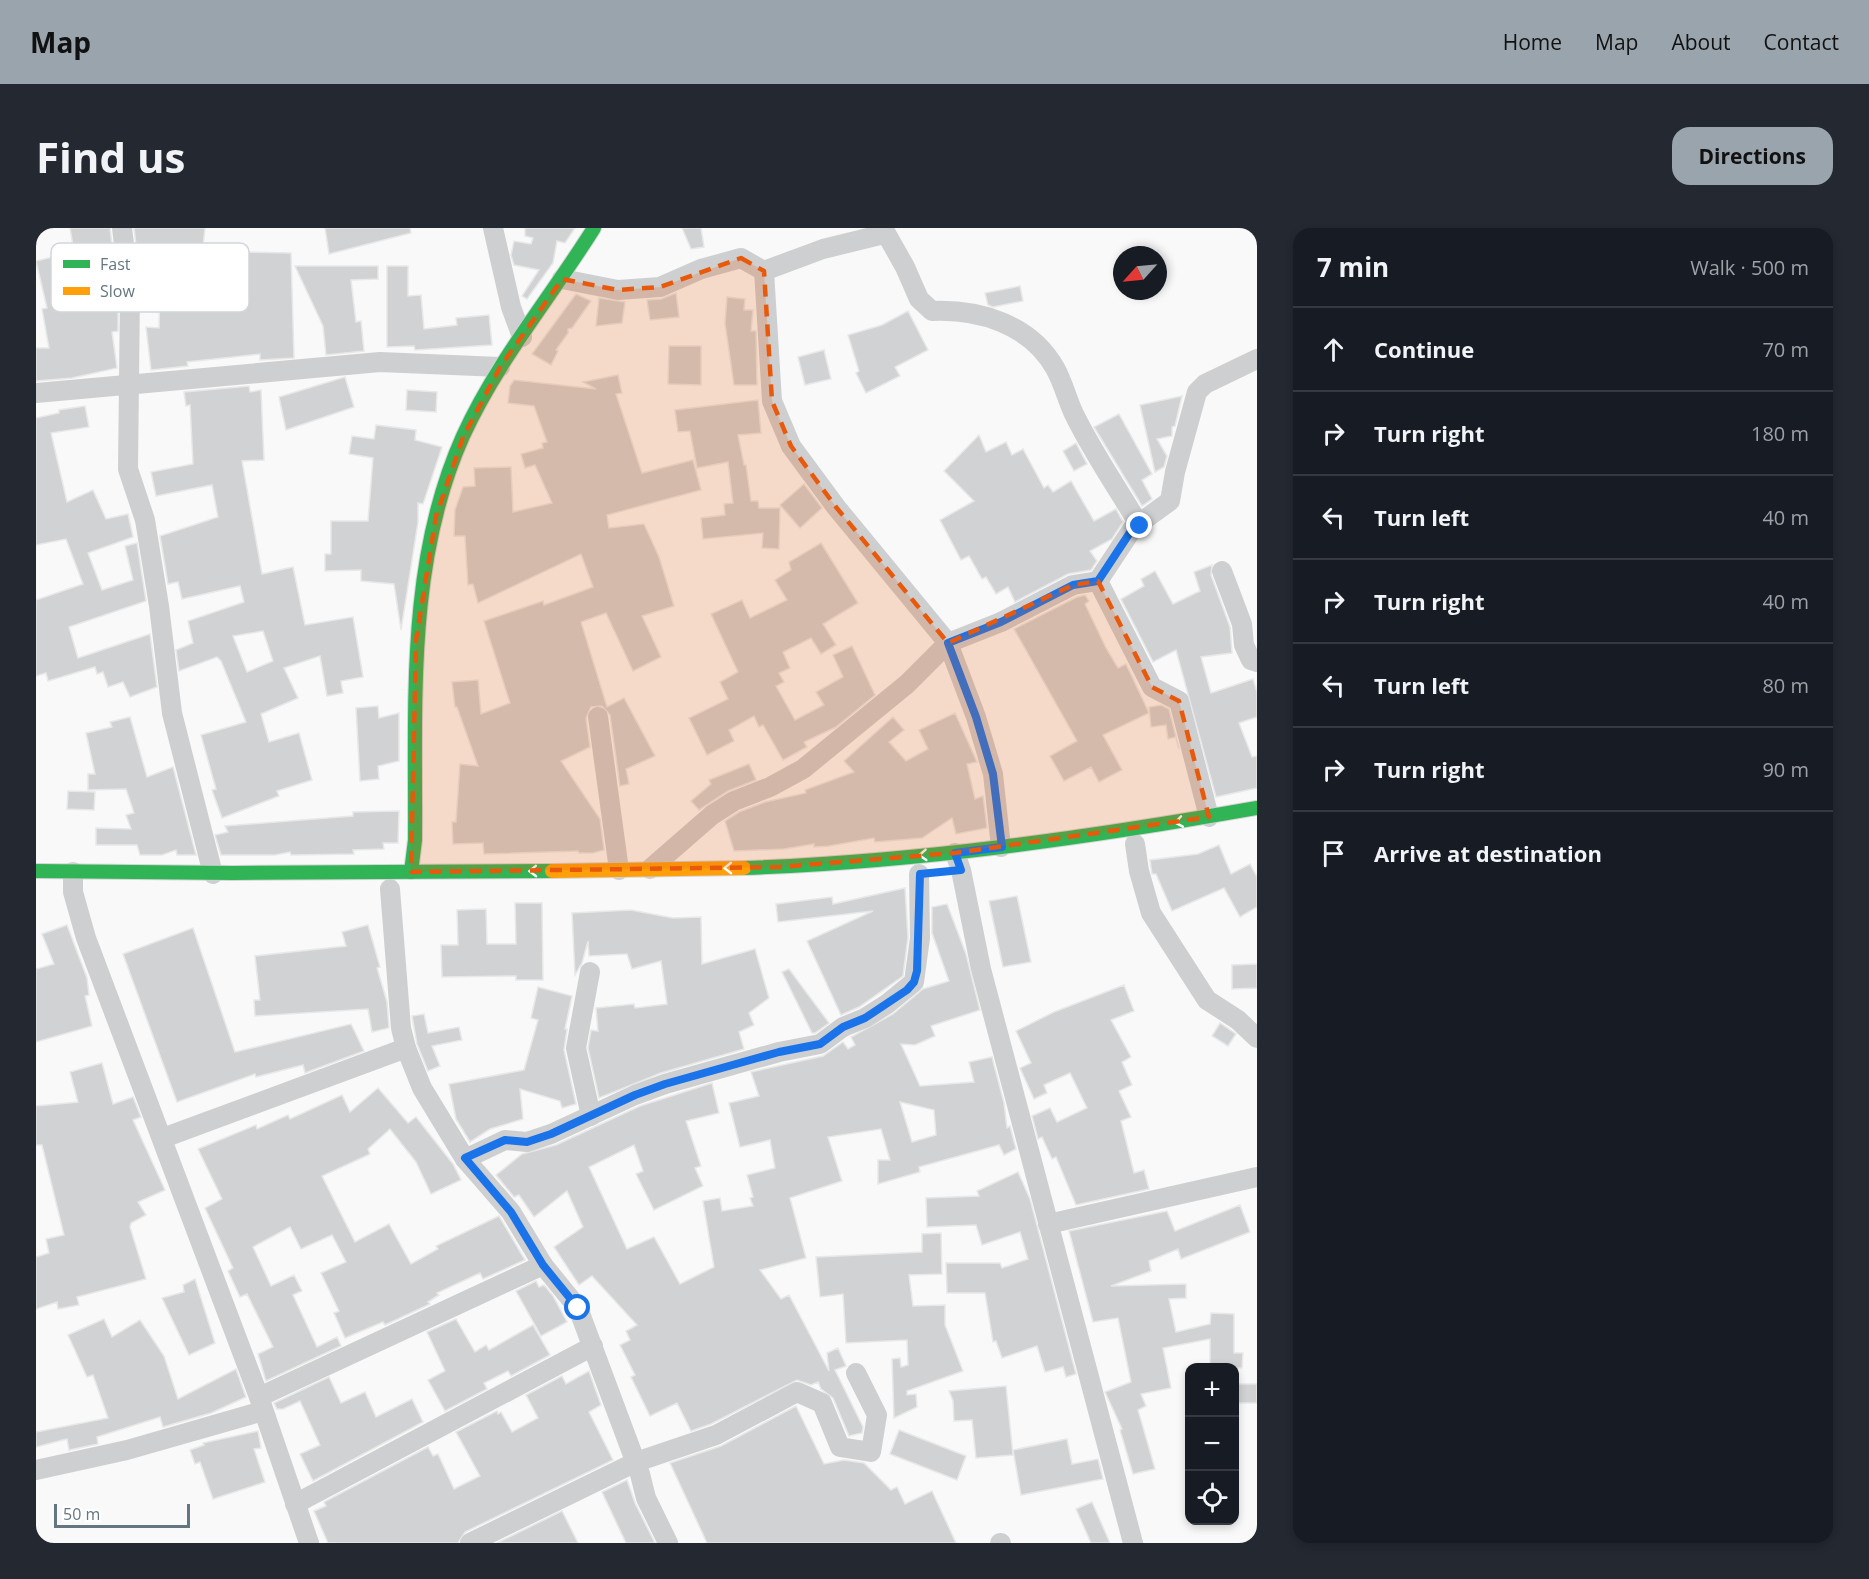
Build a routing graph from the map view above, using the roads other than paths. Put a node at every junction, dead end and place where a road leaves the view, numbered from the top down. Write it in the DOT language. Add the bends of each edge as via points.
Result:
graph roads {
  1 [pos="122,228"];
  2 [pos="493,228"];
  3 [pos="594,228"];
  4 [pos="883,231"];
  5 [pos="124,243"];
  6 [pos="764,271"];
  7 [pos="562,279"];
  8 [pos="130,312"];
  9 [pos="522,337"];
  10 [pos="1257,359"];
  11 [pos="500,367"];
  12 [pos="129,386"];
  13 [pos="36,393"];
  14 [pos="1140,526"];
  15 [pos="1222,571"];
  16 [pos="1098,581"];
  17 [pos="948,643"];
  18 [pos="1257,662"];
  19 [pos="598,717"];
  20 [pos="1257,808"];
  21 [pos="1209,817"];
  22 [pos="1135,844"];
  23 [pos="1002,847"];
  24 [pos="960,865"];
  25 [pos="650,869"];
  26 [pos="619,870"];
  27 [pos="36,871"];
  28 [pos="73,872"];
  29 [pos="411,872"];
  30 [pos="213,874"];
  31 [pos="919,874"];
  32 [pos="788,880"];
  33 [pos="719,883"];
  34 [pos="390,889"];
  35 [pos="590,972"];
  36 [pos="1257,1038"];
  37 [pos="406,1048"];
  38 [pos="591,1116"];
  39 [pos="164,1138"];
  40 [pos="465,1158"];
  41 [pos="1257,1177"];
  42 [pos="1048,1224"];
  43 [pos="543,1265"];
  44 [pos="593,1346"];
  45 [pos="856,1373"];
  46 [pos="261,1404"];
  47 [pos="636,1462"];
  48 [pos="36,1470"];
  49 [pos="295,1504"];
  50 [pos="309,1543"];
  51 [pos="470,1543"];
  52 [pos="668,1543"];
  53 [pos="1133,1543"];
  1 -- 5 [label="street"];
  2 -- 9 [label="street"];
  3 -- 7 [label="main road"];
  4 -- 6 [label="street"];
  4 -- 14 [label="street" via="919,299 932,311 982,314 1038,344"];
  6 -- 7 [label="street" via="741,258 701,269 660,287 618,290"];
  6 -- 17 [label="street" via="772,401 791,446"];
  7 -- 9 [label="main road"];
  8 -- 12 [label="street"];
  9 -- 11 [label="main road"];
  10 -- 14 [label="street" via="1205,384 1197,392 1170,501"];
  11 -- 12 [label="street" via="381,362"];
  11 -- 29 [label="main road" via="452,466 436,516 425,572 417,640 415,840"];
  12 -- 13 [label="street"];
  12 -- 30 [label="street" via="128,469 145,520 172,713"];
  14 -- 16 [label="street" via="1133,528"];
  15 -- 18 [label="street" via="1242,624 1244,645 1251,660"];
  16 -- 17 [label="street" via="1073,585 1001,622"];
  16 -- 21 [label="street" via="1152,687 1179,701"];
  17 -- 23 [label="street" via="993,774"];
  17 -- 25 [label="street" via="873,713 803,769 712,815"];
  19 -- 26 [label="street"];
  20 -- 21 [label="main road"];
  21 -- 23 [label="main road, one-way"];
  22 -- 36 [label="street" via="1138,871 1151,913 1207,1000"];
  23 -- 24 [label="main road"];
  24 -- 25 [label="main road, one-way"];
  24 -- 42 [label="street" via="981,969"];
  25 -- 26 [label="main road"];
  26 -- 29 [label="main road, one-way"];
  27 -- 28 [label="main road"];
  28 -- 30 [label="main road"];
  28 -- 39 [label="street" via="71,892 86,938"];
  29 -- 30 [label="main road"];
  31 -- 38 [label="street" via="920,938 914,982 887,1005 843,1027 820,1044 665,1084"];
  32 -- 33 [label="main road"];
  34 -- 37 [label="street"];
  35 -- 38 [label="street" via="576,1048"];
  37 -- 39 [label="street"];
  37 -- 40 [label="street" via="422,1088"];
  38 -- 40 [label="street" via="527,1142 505,1140"];
  39 -- 46 [label="street"];
  40 -- 43 [label="street" via="511,1212"];
  41 -- 42 [label="street"];
  42 -- 53 [label="street"];
  43 -- 44 [label="street" via="578,1308"];
  43 -- 46 [label="street"];
  44 -- 47 [label="street"];
  44 -- 49 [label="street"];
  45 -- 47 [label="street" via="877,1415 871,1452 840,1446 822,1403 797,1392 716,1436"];
  46 -- 48 [label="street" via="127,1450"];
  46 -- 49 [label="street"];
  47 -- 51 [label="street"];
  47 -- 52 [label="street" via="646,1498"];
  49 -- 50 [label="street"];
}
